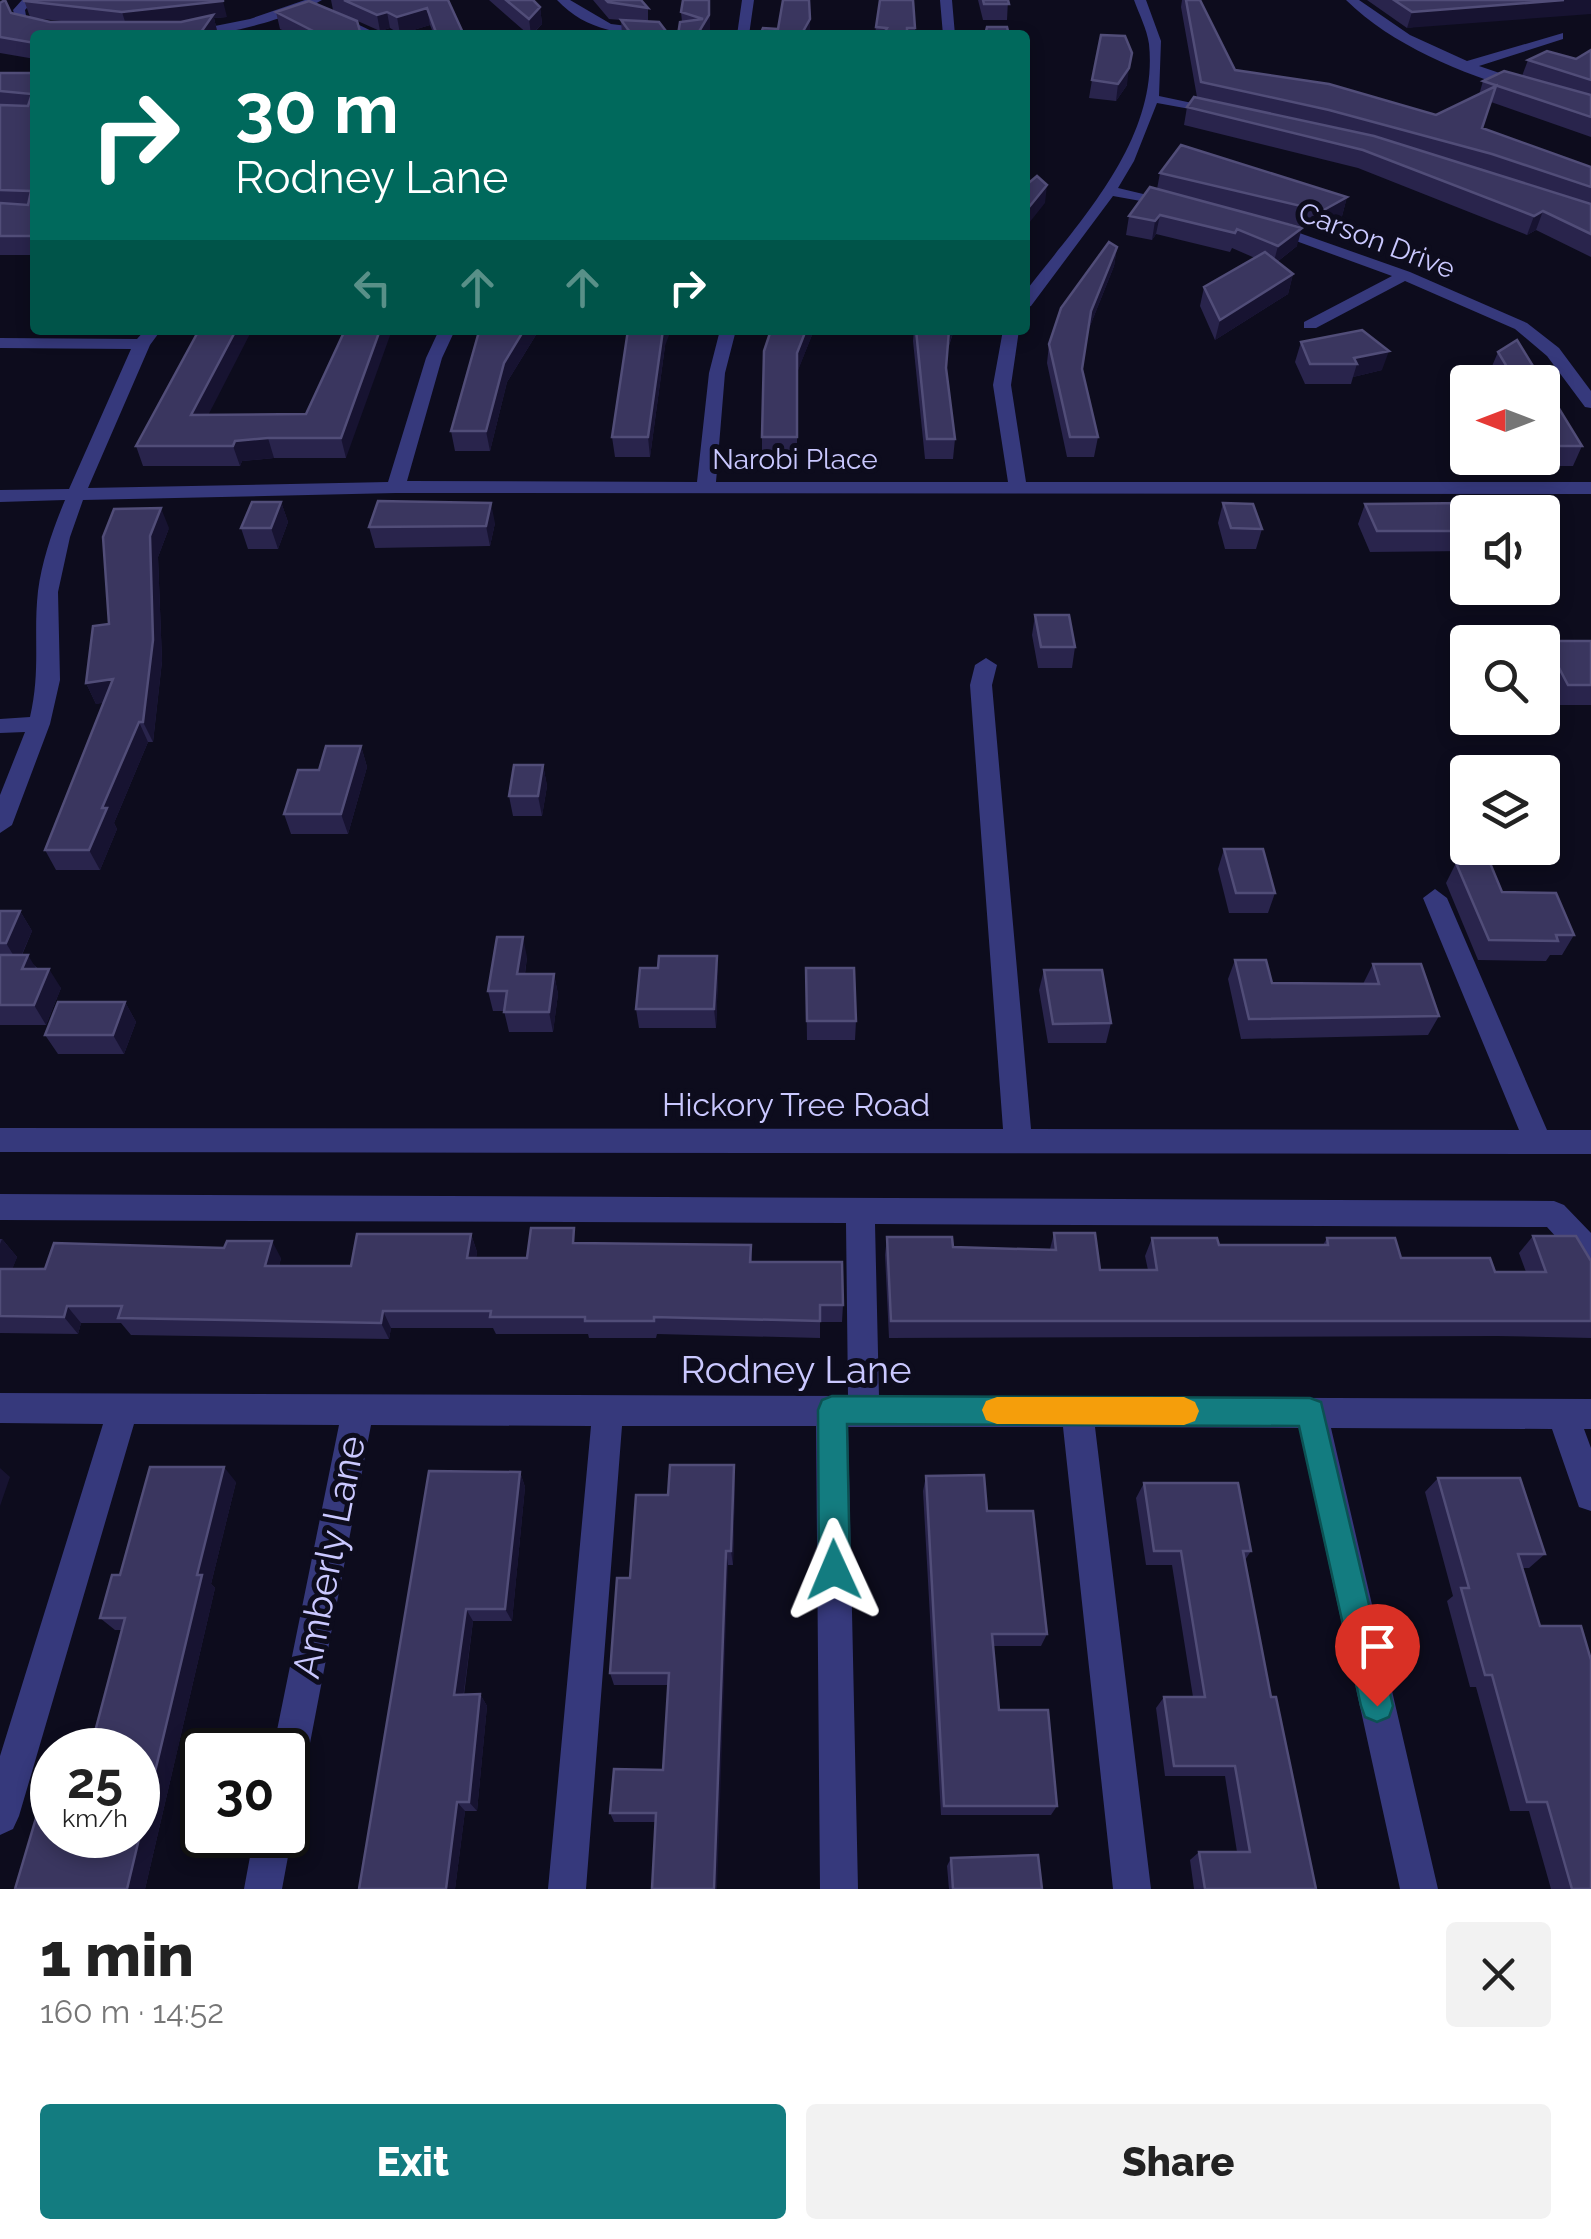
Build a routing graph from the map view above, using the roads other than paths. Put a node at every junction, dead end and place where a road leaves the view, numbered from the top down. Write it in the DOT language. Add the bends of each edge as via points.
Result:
graph roads {
  1 [pos="28,0"];
  2 [pos="563,0"];
  3 [pos="748,0"];
  4 [pos="946,0"];
  5 [pos="1140,0"];
  6 [pos="1352,0"];
  7 [pos="304,2"];
  8 [pos="53,30"];
  9 [pos="214,30"];
  10 [pos="363,30"];
  11 [pos="614,30"];
  12 [pos="743,30"];
  13 [pos="949,30"];
  14 [pos="1560,36"];
  15 [pos="1469,65"];
  16 [pos="1154,99"];
  17 [pos="1591,108"];
  18 [pos="1245,115"];
  19 [pos="1108,190"];
  20 [pos="1195,207"];
  21 [pos="1257,223"];
  22 [pos="1405,275"];
  23 [pos="1030,296"];
  24 [pos="1310,325"];
  25 [pos="445,335"];
  26 [pos="727,335"];
  27 [pos="1010,335"];
  28 [pos="148,337"];
  29 [pos="0,344"];
  30 [pos="1591,404"];
  31 [pos="706,486"];
  32 [pos="396,487"];
  33 [pos="1018,487"];
  34 [pos="1591,488"];
  35 [pos="77,494"];
  36 [pos="0,496"];
  37 [pos="986,665"];
  38 [pos="39,724"];
  39 [pos="0,726"];
  40 [pos="0,825"];
  41 [pos="1435,898"];
  42 [pos="0,1140"];
  43 [pos="1018,1140"];
  44 [pos="1538,1142"];
  45 [pos="1591,1142"];
  46 [pos="0,1207"];
  47 [pos="860,1211"];
  48 [pos="1591,1270"];
  49 [pos="0,1408"];
  50 [pos="124,1409"];
  51 [pos="358,1409"];
  52 [pos="608,1409"];
  53 [pos="848,1410"];
  54 [pos="1077,1411"];
  55 [pos="1310,1412"];
  56 [pos="1577,1414"];
  57 [pos="1591,1495"];
  58 [pos="295,1728"];
  59 [pos="0,1816"];
  60 [pos="268,1858"];
  61 [pos="262,1889"];
  62 [pos="567,1889"];
  63 [pos="839,1889"];
  64 [pos="1132,1889"];
  65 [pos="1418,1889"];
  1 -- 8 [label="street" via="18,10 22,24"];
  2 -- 11 [label="street" via="586,20"];
  3 -- 12 [label="street"];
  4 -- 13 [label="street"];
  5 -- 16 [label="street" via="1158,64"];
  6 -- 15 [label="street" via="1407,38"];
  7 -- 9 [label="street"];
  7 -- 10 [label="street"];
  14 -- 15 [label="street"];
  15 -- 17 [label="street"];
  16 -- 18 [label="street"];
  16 -- 19 [label="street" via="1140,138"];
  19 -- 20 [label="street"];
  19 -- 23 [label="street"];
  21 -- 22 [label="street, Carson Drive"];
  22 -- 24 [label="street"];
  22 -- 30 [label="street, Carson Drive" via="1536,336"];
  25 -- 32 [label="street"];
  26 -- 31 [label="street" via="716,373"];
  27 -- 33 [label="street" via="1002,385"];
  28 -- 29 [label="street"];
  28 -- 35 [label="street"];
  31 -- 32 [label="street, Narobi Place"];
  31 -- 33 [label="street, Narobi Place"];
  32 -- 35 [label="street, Narobi Place"];
  33 -- 34 [label="street, Narobi Place"];
  35 -- 36 [label="street, Narobi Place"];
  35 -- 38 [label="street" via="48,592 50,680"];
  37 -- 43 [label="street" via="981,685"];
  38 -- 39 [label="street"];
  38 -- 40 [label="street"];
  41 -- 44 [label="street"];
  42 -- 43 [label="street, Hickory Tree Road"];
  43 -- 44 [label="street, Hickory Tree Road"];
  44 -- 45 [label="street, Hickory Tree Road"];
  46 -- 47 [label="street"];
  47 -- 48 [label="street" via="1554,1214 1580,1243"];
  47 -- 53 [label="street"];
  49 -- 50 [label="street, Rodney Lane"];
  50 -- 51 [label="street, Rodney Lane"];
  50 -- 59 [label="street"];
  51 -- 52 [label="street, Rodney Lane"];
  51 -- 58 [label="street, Amberly Lane"];
  52 -- 53 [label="street, Rodney Lane"];
  52 -- 62 [label="street"];
  53 -- 54 [label="street, Rodney Lane"];
  53 -- 63 [label="street"];
  54 -- 55 [label="street, Rodney Lane"];
  54 -- 64 [label="street"];
  55 -- 56 [label="street, Rodney Lane"];
  55 -- 65 [label="street"];
  56 -- 57 [label="street"];
  60 -- 61 [label="street"];
}
